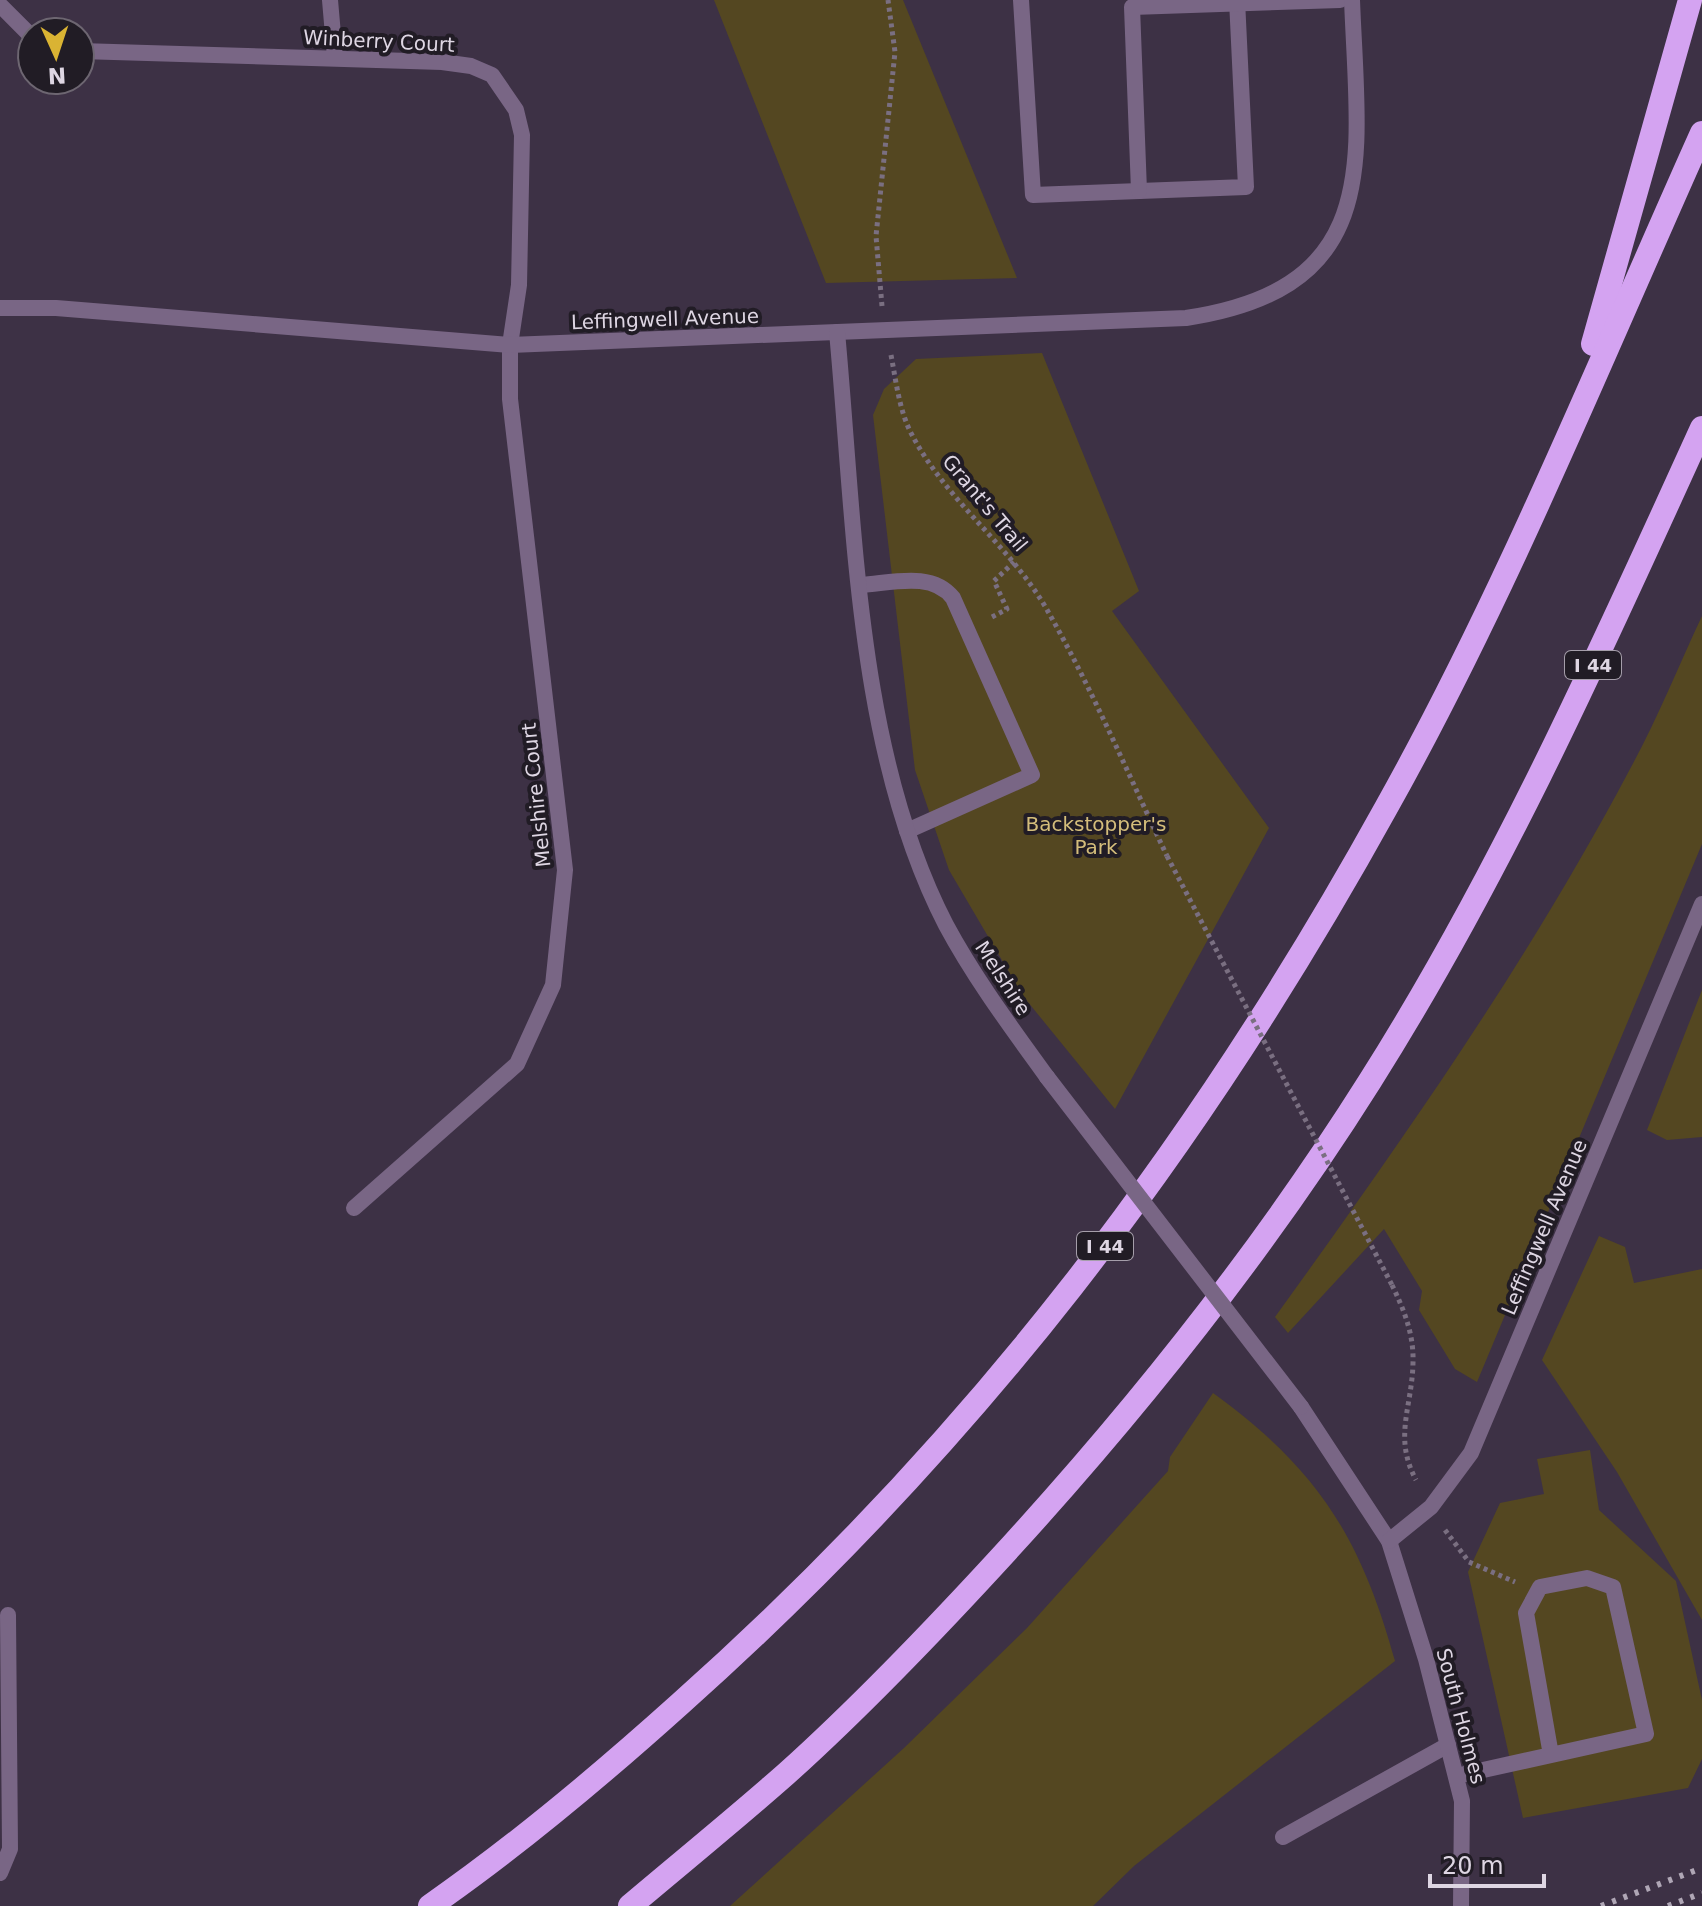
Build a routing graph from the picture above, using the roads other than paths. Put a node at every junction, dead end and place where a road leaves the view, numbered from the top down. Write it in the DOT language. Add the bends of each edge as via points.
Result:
graph roads {
  1 [pos="330,0"];
  2 [pos="1021,0"];
  3 [pos="1340,0"];
  4 [pos="1352,0"];
  5 [pos="1690,0"];
  6 [pos="1237,2"];
  7 [pos="1132,4"];
  8 [pos="0,5"];
  9 [pos="16,21"];
  10 [pos="96,51"];
  11 [pos="335,58"];
  12 [pos="1702,133"];
  13 [pos="1139,191"];
  14 [pos="0,308"];
  15 [pos="837,332"];
  16 [pos="510,345"];
  17 [pos="1571,424"];
  18 [pos="1702,428"];
  19 [pos="861,585"];
  20 [pos="907,831"];
  21 [pos="1702,904"];
  22 [pos="354,1208"];
  23 [pos="1389,1541"];
  24 [pos="8,1615"];
  25 [pos="1448,1745"];
  26 [pos="1551,1755"];
  27 [pos="1456,1776"];
  28 [pos="1283,1837"];
  29 [pos="0,1873"];
  30 [pos="430,1906"];
  31 [pos="630,1906"];
  32 [pos="1461,1906"];
  1 -- 11 [label="street"];
  2 -- 13 [label="street" via="1033,195"];
  3 -- 6 [label="street"];
  4 -- 15 [label="street, Leffingwell Avenue" via="1357,168 1349,204 1319,261 1292,283 1232,311 1186,318"];
  5 -- 17 [label="highway"];
  6 -- 7 [label="street"];
  6 -- 13 [label="street" via="1246,187"];
  7 -- 13 [label="street"];
  8 -- 9 [label="street"];
  10 -- 11 [label="street, Winberry Court"];
  11 -- 16 [label="street, Winberry Court" via="471,66 492,75 506,92 522,135 519,285"];
  12 -- 17 [label="highway, I 44"];
  14 -- 16 [label="street, Leffingwell Avenue" via="56,308"];
  15 -- 16 [label="street, Leffingwell Avenue"];
  15 -- 19 [label="street, Melshire"];
  16 -- 22 [label="street, Melshire Court" via="510,399 565,870 553,985 517,1064"];
  17 -- 30 [label="highway, I 44" via="1389,804 1285,986 1169,1160 1042,1328 905,1486 760,1633 602,1774"];
  18 -- 31 [label="highway, I 44" via="1554,749 1460,928 1370,1081 1265,1237 1087,1462 942,1623 788,1772"];
  19 -- 20 [label="street, Melshire" via="873,698"];
  19 -- 20 [label="street" via="922,580 953,598 1032,775"];
  20 -- 23 [label="street, Melshire, bridge" via="946,924 983,988 1301,1407"];
  21 -- 23 [label="street, Leffingwell Avenue" via="1471,1453 1431,1507"];
  23 -- 25 [label="street, South Holmes"];
  24 -- 29 [label="street" via="10,1849"];
  25 -- 27 [label="street, South Holmes"];
  25 -- 28 [label="street"];
  26 -- 26 [label="street" via="1646,1734 1613,1587 1587,1578 1540,1587 1526,1613"];
  26 -- 27 [label="street"];
  27 -- 32 [label="street, South Holmes" via="1462,1801"];
}
